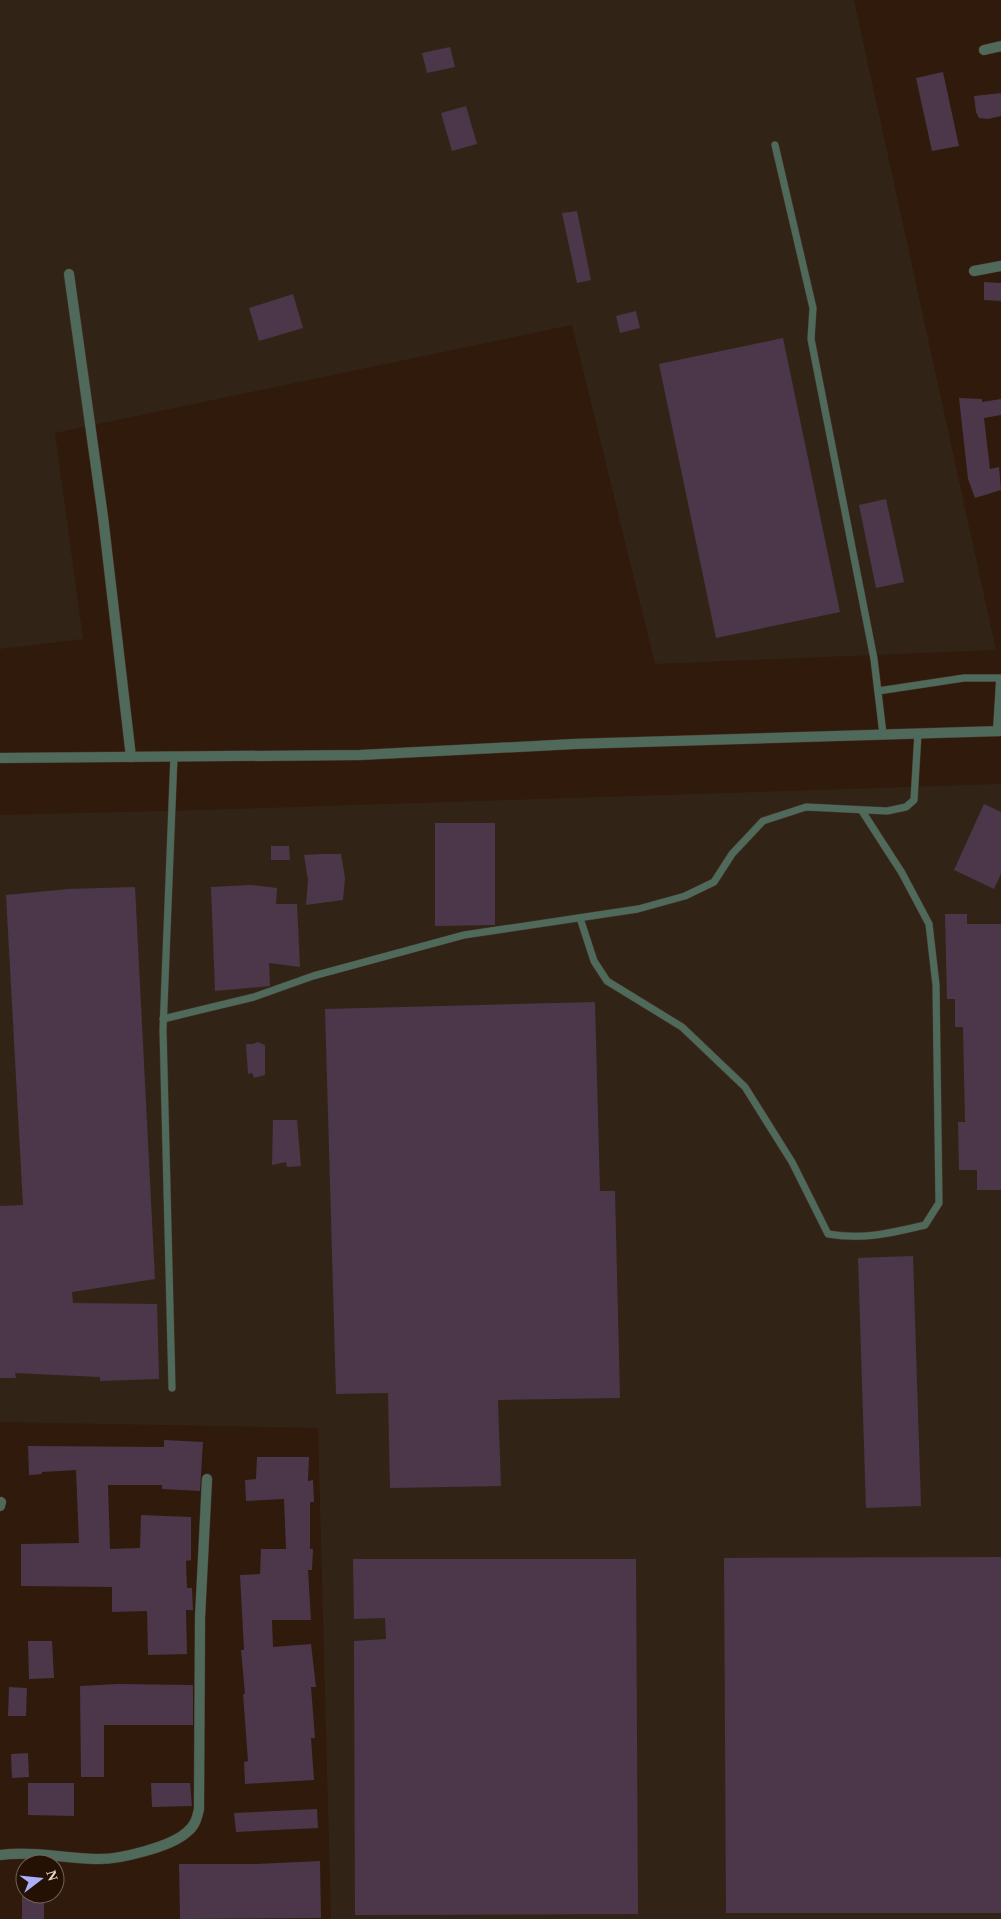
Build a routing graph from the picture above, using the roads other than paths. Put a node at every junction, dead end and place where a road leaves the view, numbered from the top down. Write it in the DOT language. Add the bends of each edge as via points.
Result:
graph roads {
  1 [pos="1001,46"];
  2 [pos="984,50"];
  3 [pos="775,145"];
  4 [pos="1001,266"];
  5 [pos="974,271"];
  6 [pos="69,274"];
  7 [pos="1001,680"];
  8 [pos="878,691"];
  9 [pos="999,731"];
  10 [pos="918,733"];
  11 [pos="883,734"];
  12 [pos="174,756"];
  13 [pos="131,757"];
  14 [pos="0,758"];
  15 [pos="862,811"];
  16 [pos="580,918"];
  17 [pos="163,1019"];
  18 [pos="172,1388"];
  19 [pos="207,1479"];
  20 [pos="0,1855"];
  1 -- 2 [label="street"];
  3 -- 8 [label="lane" via="813,308 811,339"];
  4 -- 5 [label="street"];
  6 -- 13 [label="street" via="103,516"];
  7 -- 8 [label="lane" via="964,678"];
  7 -- 9 [label="street"];
  8 -- 11 [label="lane"];
  9 -- 10 [label="street"];
  10 -- 11 [label="street"];
  10 -- 15 [label="lane" via="914,800 906,807"];
  11 -- 12 [label="street" via="360,754"];
  12 -- 13 [label="street"];
  12 -- 17 [label="lane"];
  13 -- 14 [label="street"];
  15 -- 16 [label="lane" via="806,807 763,821 732,854 714,882 685,896 638,909"];
  15 -- 16 [label="lane" via="902,873 928,924 936,984 939,1204 925,1225 889,1234 850,1237 828,1234 792,1162 744,1087 682,1027 607,981 594,961"];
  16 -- 17 [label="lane" via="464,934 313,976 254,997"];
  17 -- 18 [label="lane"];
  19 -- 20 [label="street" via="200,1618 199,1809 196,1822 172,1843 132,1854 98,1859"];
}
